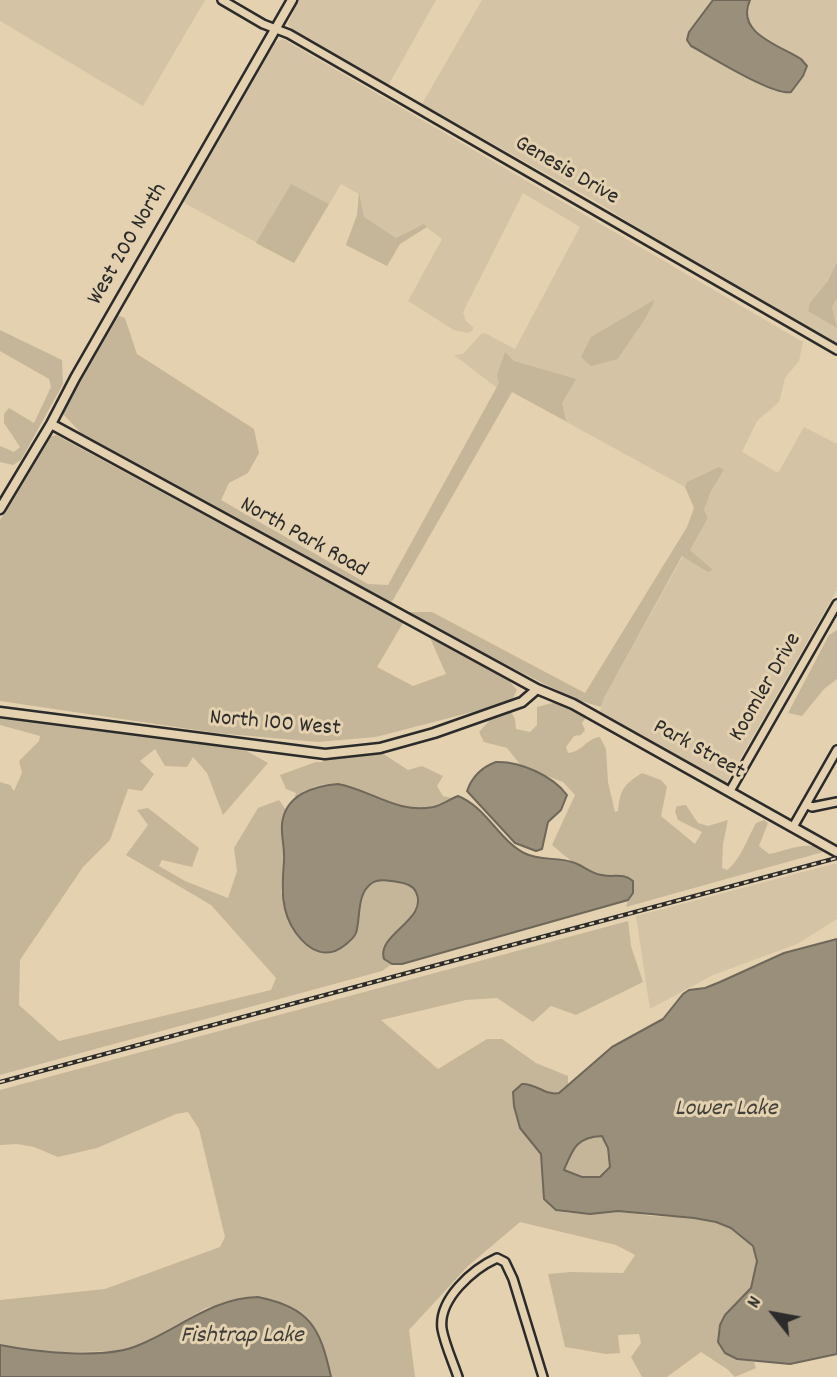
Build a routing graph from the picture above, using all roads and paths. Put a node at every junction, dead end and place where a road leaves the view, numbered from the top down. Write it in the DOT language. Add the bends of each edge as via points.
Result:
graph roads {
  1 [pos="222,0"];
  2 [pos="292,0"];
  3 [pos="275,29"];
  4 [pos="837,350"];
  5 [pos="51,424"];
  6 [pos="0,509"];
  7 [pos="837,604"];
  8 [pos="537,689"];
  9 [pos="0,712"];
  10 [pos="837,750"];
  11 [pos="730,791"];
  12 [pos="837,802"];
  13 [pos="806,804"];
  14 [pos="793,827"];
  15 [pos="837,852"];
  16 [pos="458,1377"];
  17 [pos="543,1377"];
  1 -- 3 [label="street, Genesis Drive"];
  2 -- 3 [label="street, West 200 North"];
  3 -- 4 [label="street, Genesis Drive"];
  3 -- 5 [label="street, West 200 North"];
  5 -- 6 [label="street, West 200 North"];
  5 -- 8 [label="street, North Park Road"];
  7 -- 11 [label="street, Koomler Drive"];
  8 -- 9 [label="street, North 100 West" via="522,702 434,733 380,748 325,754"];
  8 -- 11 [label="street, Park Street" via="573,704"];
  10 -- 13 [label="street"];
  11 -- 14 [label="street, Park Street"];
  12 -- 13 [label="street"];
  13 -- 14 [label="street"];
  14 -- 15 [label="street, Park Street"];
  16 -- 17 [label="street" via="442,1328 443,1313 472,1275 497,1258 505,1262 513,1279"];
}
